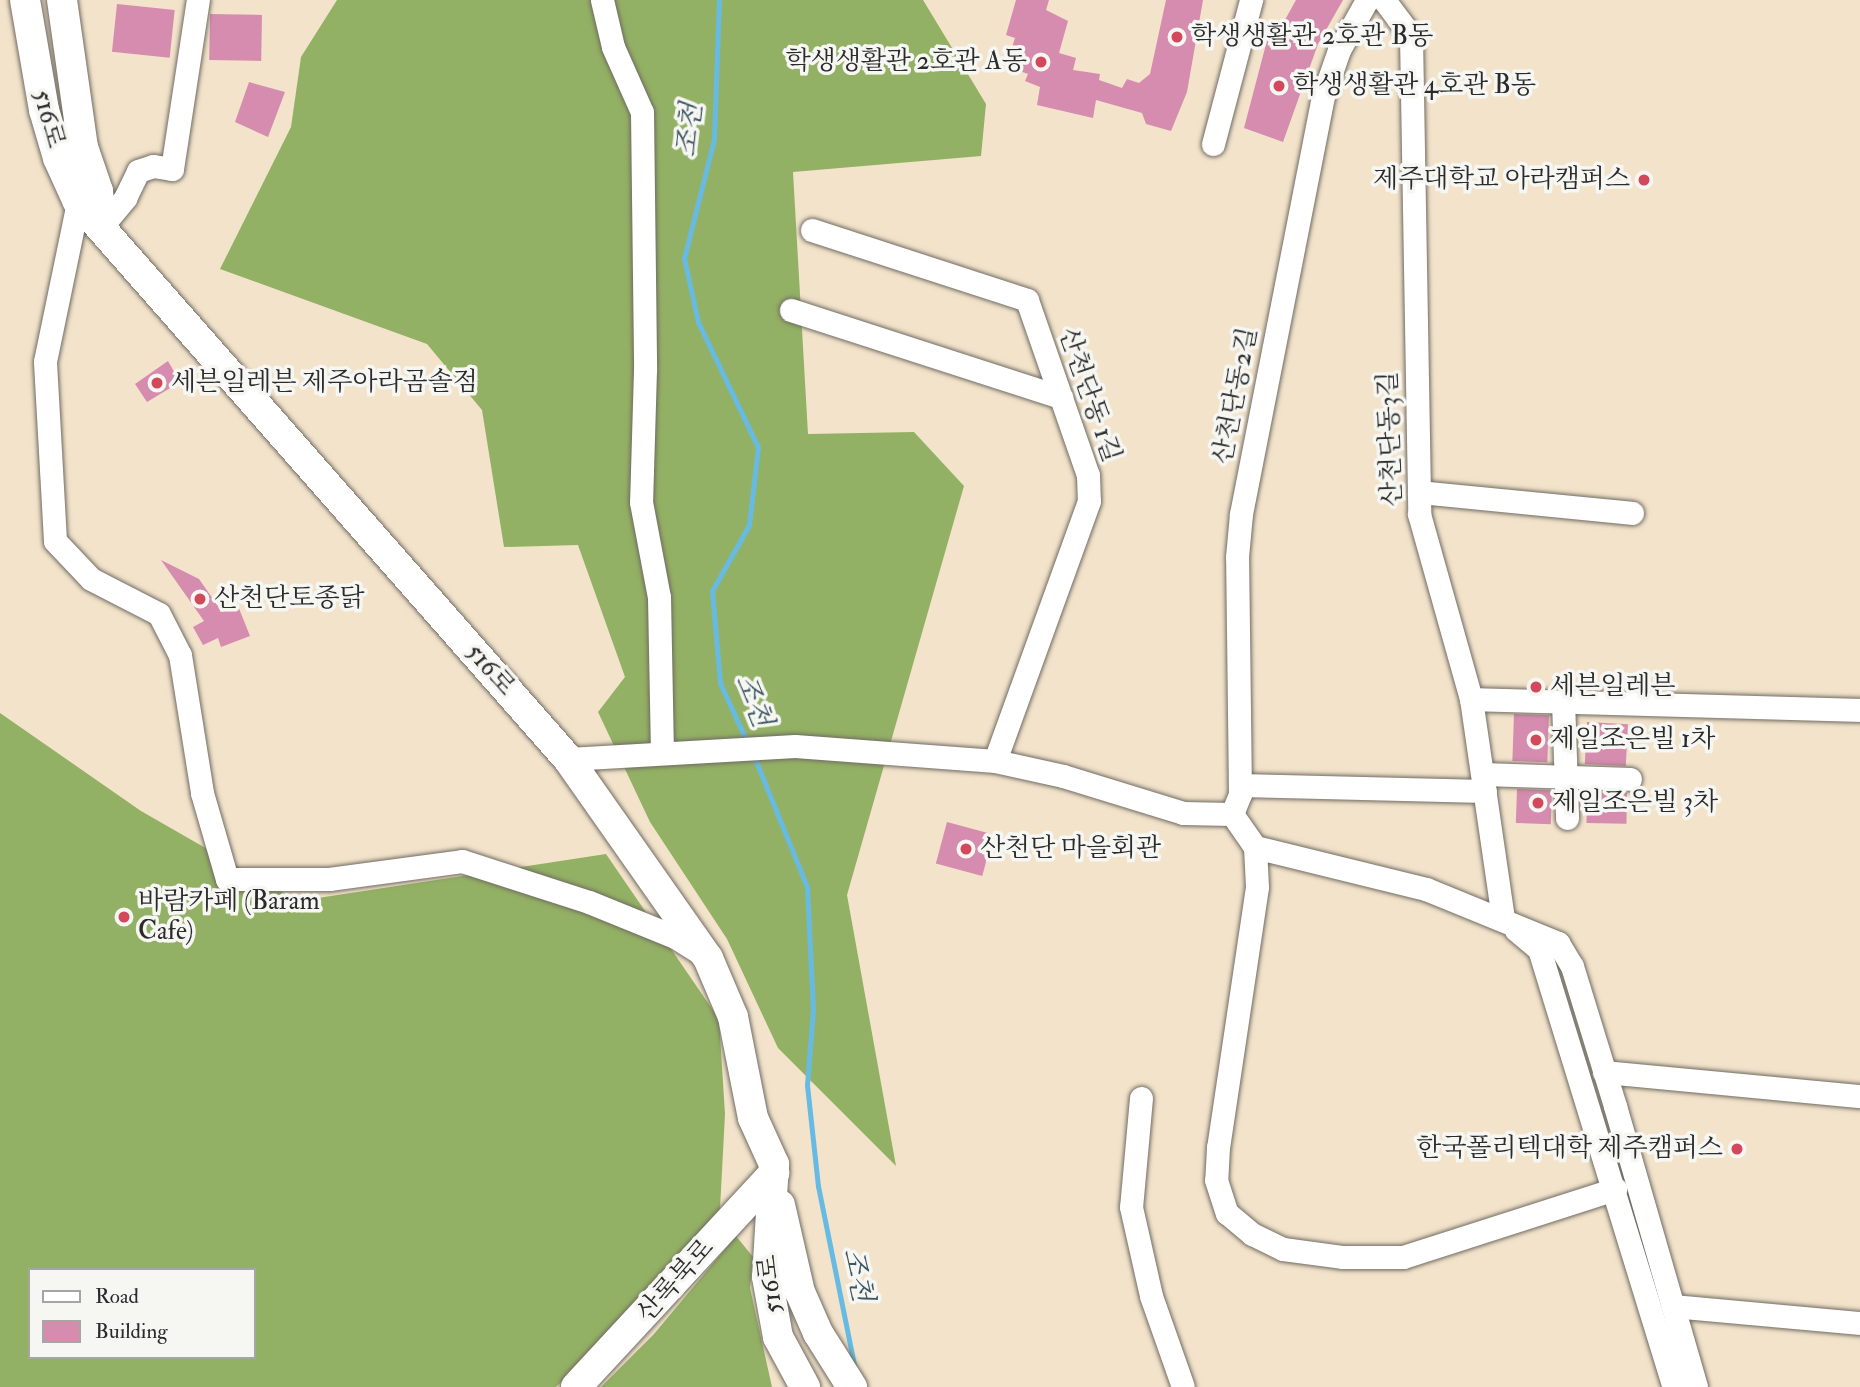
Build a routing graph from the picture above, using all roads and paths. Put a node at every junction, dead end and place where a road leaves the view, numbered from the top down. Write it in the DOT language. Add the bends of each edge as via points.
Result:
graph roads {
  1 [pos="25,0"];
  2 [pos="62,0"];
  3 [pos="198,0"];
  4 [pos="602,0"];
  5 [pos="1251,0"];
  6 [pos="1367,0"];
  7 [pos="1384,0"];
  8 [pos="1213,144"];
  9 [pos="78,202"];
  10 [pos="102,227"];
  11 [pos="812,229"];
  12 [pos="791,310"];
  13 [pos="1061,397"];
  14 [pos="1419,492"];
  15 [pos="1632,513"];
  16 [pos="1471,699"];
  17 [pos="1563,701"];
  18 [pos="1860,710"];
  19 [pos="662,751"];
  20 [pos="568,759"];
  21 [pos="995,761"];
  22 [pos="1566,777"];
  23 [pos="1630,779"];
  24 [pos="1484,783"];
  25 [pos="1240,785"];
  26 [pos="1232,814"];
  27 [pos="1567,818"];
  28 [pos="1255,847"];
  29 [pos="1503,919"];
  30 [pos="708,958"];
  31 [pos="1604,1072"];
  32 [pos="1860,1096"];
  33 [pos="1141,1098"];
  34 [pos="774,1173"];
  35 [pos="1615,1189"];
  36 [pos="1672,1306"];
  37 [pos="1860,1323"];
  38 [pos="849,1383"];
  39 [pos="576,1387"];
  40 [pos="805,1387"];
  41 [pos="1183,1387"];
  42 [pos="1674,1387"];
  43 [pos="1696,1387"];
  1 -- 9 [label="main road, 516로" via="44,110 58,158"];
  2 -- 10 [label="main road, 516로" via="83,147 98,191"];
  3 -- 10 [label="street" via="172,169 153,166 138,171"];
  4 -- 19 [label="street" via="613,47 642,112 645,370 641,502 659,597"];
  5 -- 8 [label="street"];
  6 -- 25 [label="street, 산천단동2길" via="1339,50 1323,96 1241,514 1237,557"];
  7 -- 14 [label="street, 산천단동3길" via="1411,36"];
  9 -- 10 [label="main road, 516로"];
  9 -- 30 [label="street" via="45,362 55,541 91,579 159,614 180,655 202,793 227,879 330,879 462,861 589,902 675,937"];
  10 -- 20 [label="main road, 516로"];
  11 -- 13 [label="street, 산천단동 1길" via="1027,300"];
  12 -- 13 [label="street"];
  13 -- 21 [label="street, 산천단동 1길" via="1088,475 1089,501"];
  14 -- 15 [label="street"];
  14 -- 16 [label="street, 산천단동3길" via="1419,514"];
  16 -- 17 [label="street"];
  16 -- 24 [label="street, 산천단동3길"];
  17 -- 18 [label="street"];
  17 -- 22 [label="street"];
  19 -- 20 [label="street"];
  19 -- 21 [label="street" via="795,746"];
  20 -- 30 [label="main road, 516로"];
  21 -- 26 [label="street" via="1063,776 1182,813"];
  22 -- 23 [label="street"];
  22 -- 24 [label="street"];
  22 -- 27 [label="street"];
  24 -- 25 [label="street"];
  24 -- 29 [label="street, 산천단동3길"];
  25 -- 26 [label="street, 산천단동2길"];
  26 -- 28 [label="street"];
  28 -- 29 [label="street" via="1426,889"];
  28 -- 35 [label="street" via="1252,940 1218,1147 1216,1180 1227,1213 1252,1234 1283,1249 1343,1257 1403,1257"];
  29 -- 31 [label="street" via="1559,943 1572,966"];
  29 -- 35 [label="street" via="1539,949"];
  30 -- 34 [label="main road, 516로" via="733,1017 753,1118 775,1164"];
  31 -- 32 [label="street"];
  31 -- 36 [label="street"];
  33 -- 41 [label="street" via="1131,1207 1151,1296"];
  34 -- 38 [label="main road, 516로" via="800,1292"];
  34 -- 39 [label="main road, 산록북로"];
  34 -- 40 [label="main road, 516로" via="767,1277 778,1337"];
  35 -- 42 [label="street"];
  36 -- 37 [label="street"];
  36 -- 43 [label="street"];
}
